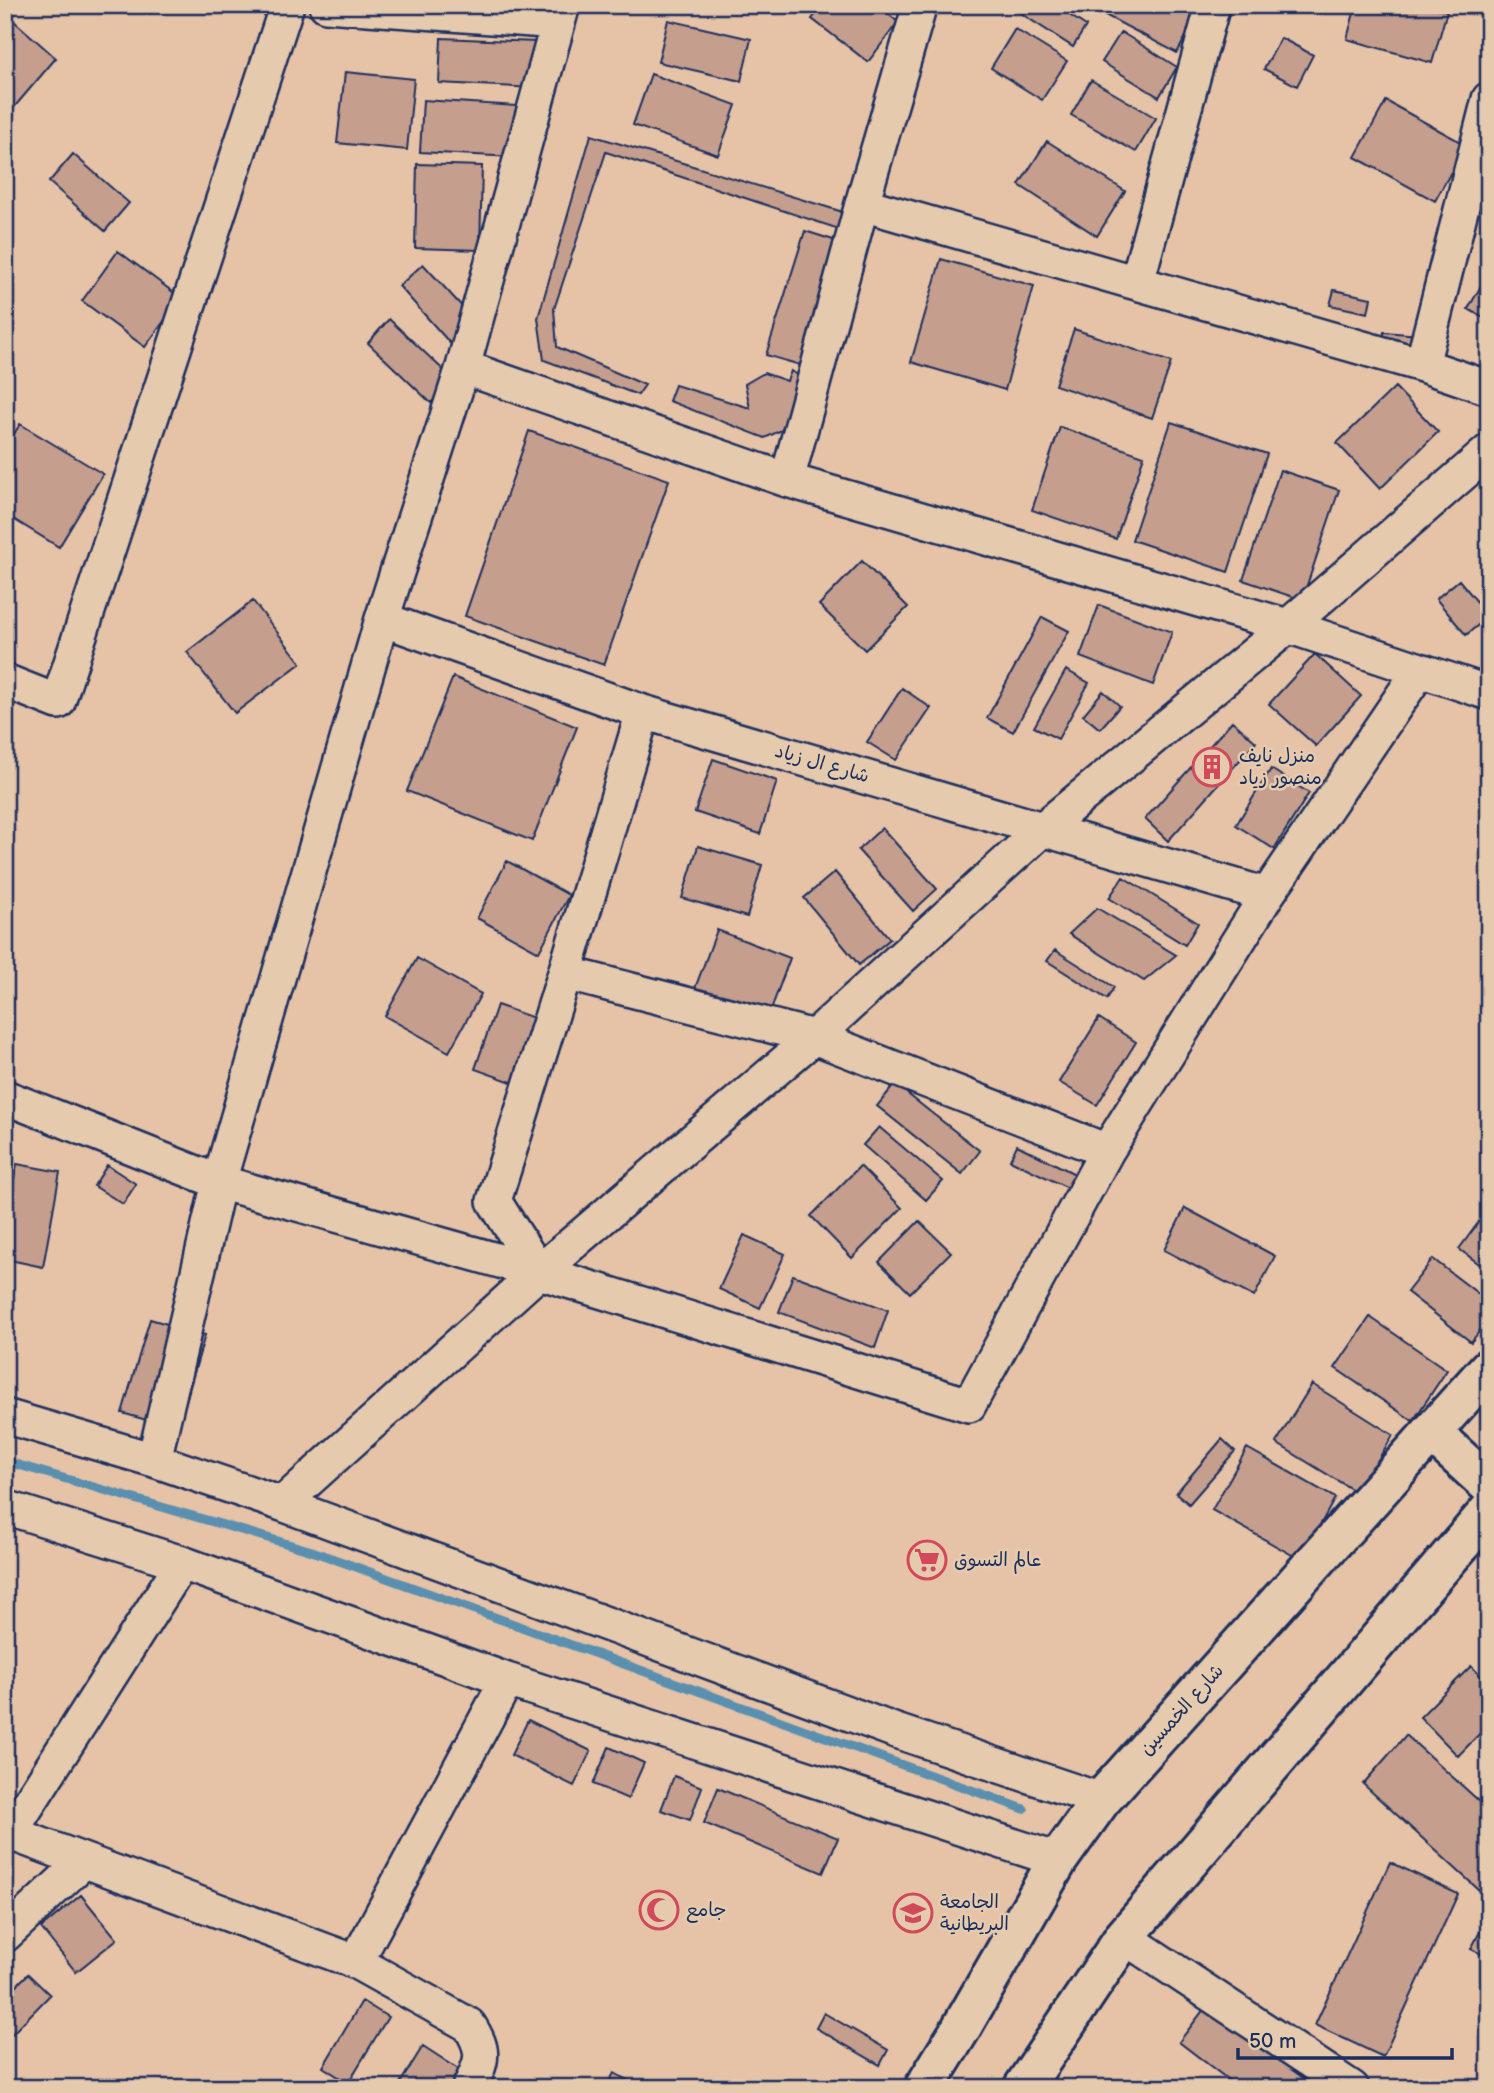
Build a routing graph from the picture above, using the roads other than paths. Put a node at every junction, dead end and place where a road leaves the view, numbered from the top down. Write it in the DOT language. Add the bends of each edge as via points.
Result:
graph roads {
  1 [pos="287,5"];
  2 [pos="326,5"];
  3 [pos="920,5"];
  4 [pos="1213,5"];
  5 [pos="560,14"];
  6 [pos="1489,99"];
  7 [pos="862,204"];
  8 [pos="1137,282"];
  9 [pos="1422,365"];
  10 [pos="463,368"];
  11 [pos="1489,388"];
  12 [pos="1489,451"];
  13 [pos="787,480"];
  14 [pos="382,619"];
  15 [pos="1287,626"];
  16 [pos="1420,670"];
  17 [pos="5,681"];
  18 [pos="1489,693"];
  19 [pos="643,712"];
  20 [pos="1044,828"];
  21 [pos="1267,895"];
  22 [pos="565,973"];
  23 [pos="814,1037"];
  24 [pos="5,1097"];
  25 [pos="1107,1151"];
  26 [pos="219,1182"];
  27 [pos="539,1272"];
  28 [pos="1489,1368"];
  29 [pos="5,1416"];
  30 [pos="1432,1433"];
  31 [pos="153,1460"];
  32 [pos="1489,1485"];
  33 [pos="282,1504"];
  34 [pos="5,1507"];
  35 [pos="1489,1511"];
  36 [pos="182,1563"];
  37 [pos="507,1680"];
  38 [pos="1101,1800"];
  39 [pos="8,1836"];
  40 [pos="1058,1860"];
  41 [pos="83,1861"];
  42 [pos="5,1935"];
  43 [pos="1124,1937"];
  44 [pos="356,1962"];
  45 [pos="470,2088"];
  46 [pos="924,2088"];
  47 [pos="1023,2088"];
  48 [pos="1352,2088"];
  1 -- 17 [label="street" via="58,702"];
  2 -- 5 [label="street"];
  3 -- 7 [label="street"];
  4 -- 8 [label="street"];
  5 -- 10 [label="street"];
  6 -- 9 [label="street"];
  7 -- 8 [label="street"];
  7 -- 13 [label="street"];
  8 -- 9 [label="street"];
  9 -- 11 [label="street"];
  10 -- 13 [label="street"];
  10 -- 14 [label="street"];
  12 -- 15 [label="street"];
  13 -- 15 [label="street"];
  14 -- 19 [label="street, شارع ال زياد"];
  14 -- 26 [label="street"];
  15 -- 16 [label="street"];
  15 -- 20 [label="street"];
  16 -- 18 [label="street"];
  16 -- 21 [label="street"];
  19 -- 20 [label="street, شارع ال زياد"];
  19 -- 22 [label="street"];
  20 -- 21 [label="street, شارع ال زياد"];
  20 -- 23 [label="street"];
  21 -- 25 [label="street"];
  22 -- 23 [label="street"];
  22 -- 27 [label="street" via="494,1201"];
  23 -- 25 [label="street"];
  23 -- 27 [label="street"];
  24 -- 26 [label="street"];
  25 -- 27 [label="street" via="969,1405"];
  26 -- 27 [label="street"];
  26 -- 31 [label="street"];
  27 -- 33 [label="street"];
  28 -- 30 [label="main road, شارع الخمسين"];
  29 -- 31 [label="street"];
  30 -- 32 [label="main road"];
  30 -- 38 [label="main road, شارع الخمسين"];
  31 -- 33 [label="street"];
  33 -- 38 [label="street" via="896,1731"];
  34 -- 36 [label="street"];
  35 -- 43 [label="main road"];
  36 -- 37 [label="street"];
  36 -- 39 [label="street"];
  37 -- 40 [label="street"];
  37 -- 44 [label="street"];
  38 -- 40 [label="main road, شارع الخمسين"];
  39 -- 41 [label="street"];
  40 -- 46 [label="main road, شارع الخمسين"];
  41 -- 42 [label="street"];
  41 -- 44 [label="street"];
  43 -- 47 [label="main road"];
  43 -- 48 [label="street"];
  44 -- 45 [label="street" via="469,2025 480,2042 481,2065"];
}
